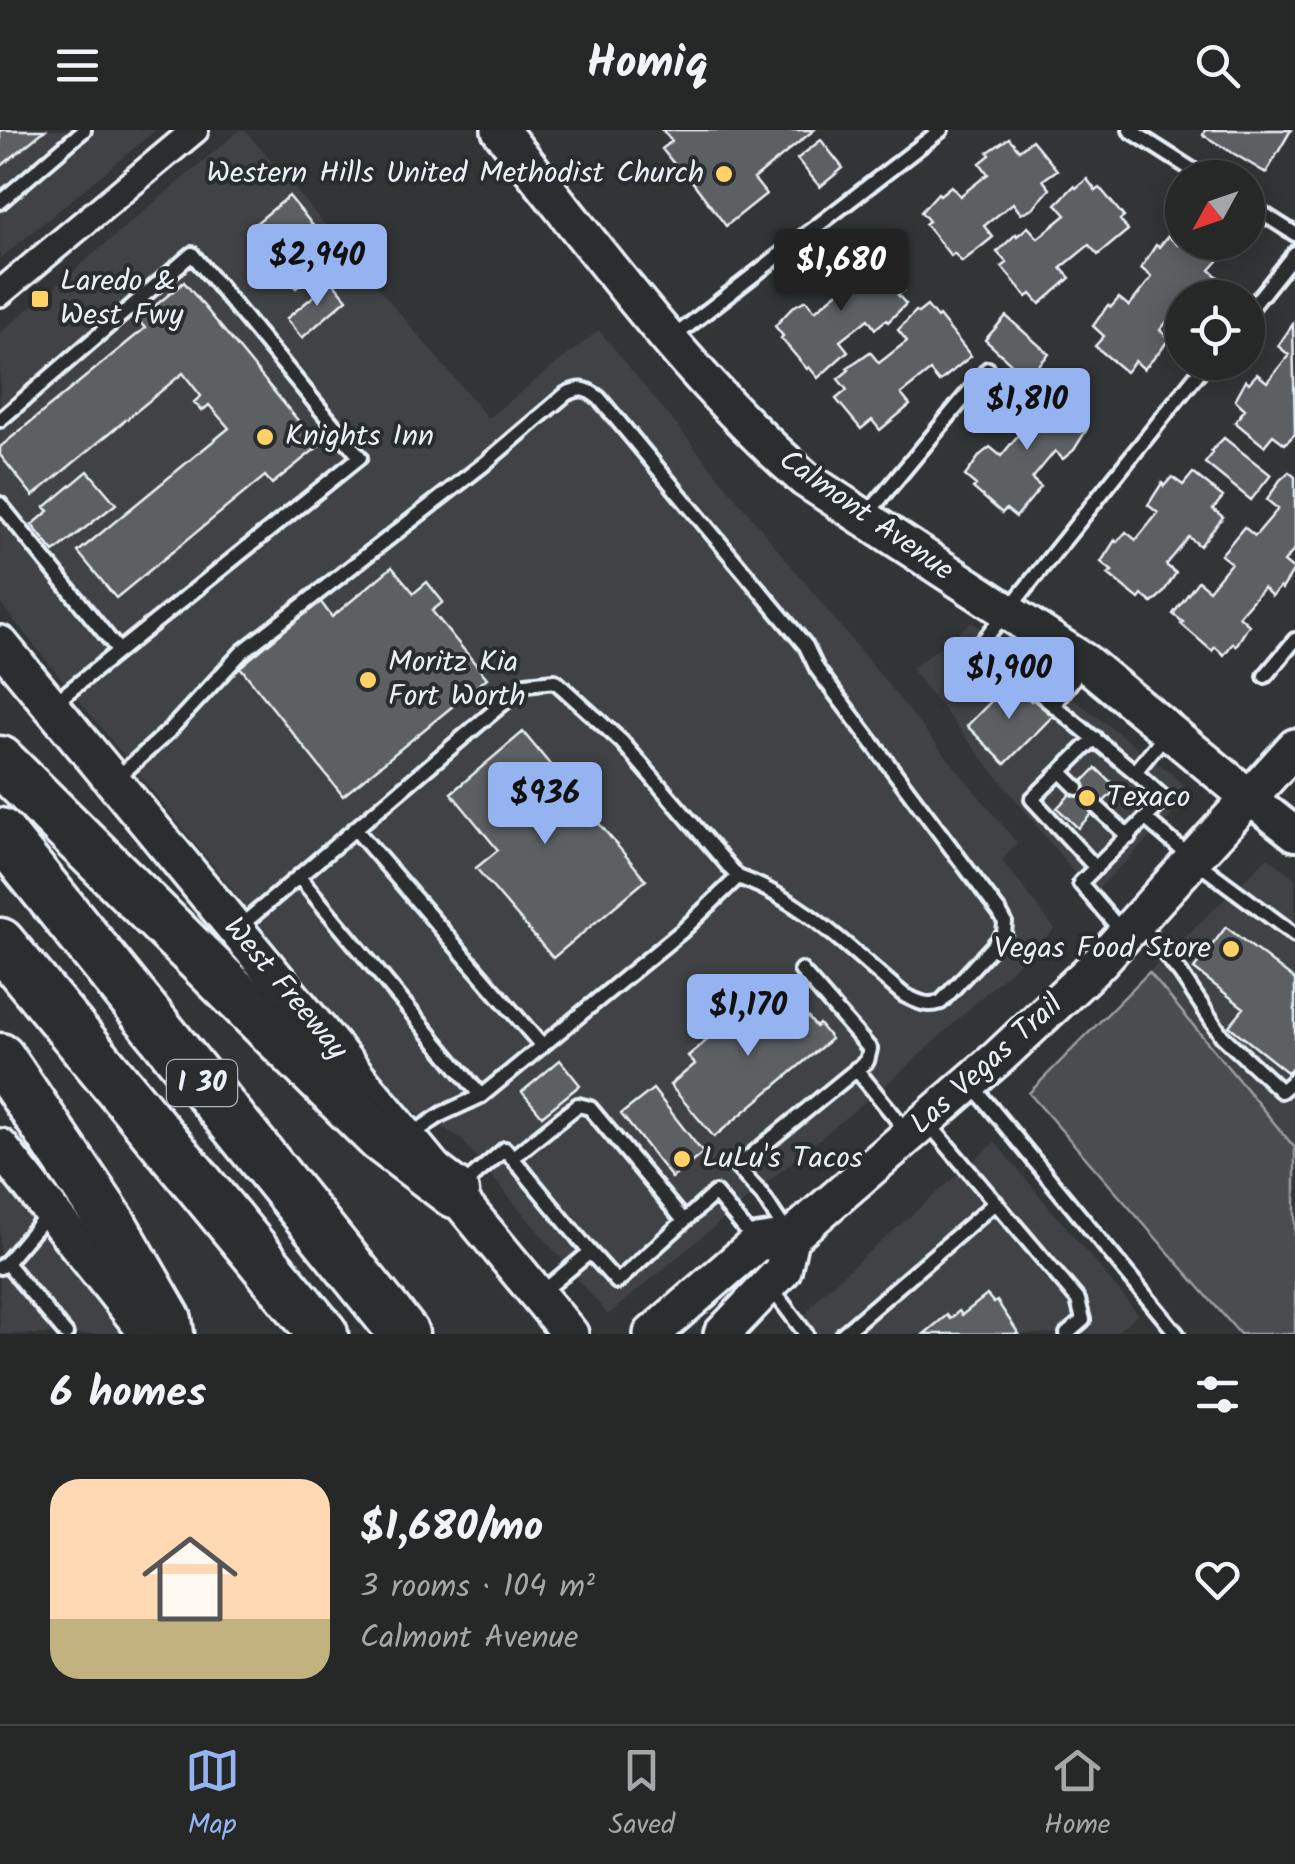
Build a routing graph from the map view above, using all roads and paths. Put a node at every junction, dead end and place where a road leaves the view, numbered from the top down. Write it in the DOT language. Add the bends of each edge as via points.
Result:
graph roads {
  1 [pos="84,130"];
  2 [pos="195,130"];
  3 [pos="500,130"];
  4 [pos="942,130"];
  5 [pos="1130,130"];
  6 [pos="1177,160"];
  7 [pos="0,202"];
  8 [pos="1265,215"];
  9 [pos="1295,234"];
  10 [pos="1295,253"];
  11 [pos="1265,291"];
  12 [pos="0,293"];
  13 [pos="670,339"];
  14 [pos="988,369"];
  15 [pos="1192,380"];
  16 [pos="0,420"];
  17 [pos="0,504"];
  18 [pos="864,518"];
  19 [pos="1006,611"];
  20 [pos="1295,640"];
  21 [pos="0,644"];
  22 [pos="980,645"];
  23 [pos="120,651"];
  24 [pos="1086,663"];
  25 [pos="1265,676"];
  26 [pos="954,679"];
  27 [pos="1054,704"];
  28 [pos="51,706"];
  29 [pos="1168,731"];
  30 [pos="1096,738"];
  31 [pos="1295,747"];
  32 [pos="0,761"];
  33 [pos="1060,772"];
  34 [pos="1135,772"];
  35 [pos="113,781"];
  36 [pos="1077,788"];
  37 [pos="1251,798"];
  38 [pos="1098,808"];
  39 [pos="1146,819"];
  40 [pos="355,829"];
  41 [pos="0,832"];
  42 [pos="1295,834"];
  43 [pos="1128,838"];
  44 [pos="1194,860"];
  45 [pos="1096,868"];
  46 [pos="299,877"];
  47 [pos="738,877"];
  48 [pos="1131,928"];
  49 [pos="236,930"];
  50 [pos="1295,935"];
  51 [pos="0,943"];
  52 [pos="801,970"];
  53 [pos="542,1046"];
  54 [pos="0,1058"];
  55 [pos="856,1069"];
  56 [pos="1295,1079"];
  57 [pos="970,1082"];
  58 [pos="481,1096"];
  59 [pos="918,1128"];
  60 [pos="408,1137"];
  61 [pos="0,1147"];
  62 [pos="512,1158"];
  63 [pos="454,1193"];
  64 [pos="996,1202"];
  65 [pos="48,1212"];
  66 [pos="684,1221"];
  67 [pos="774,1240"];
  68 [pos="590,1252"];
  69 [pos="3,1265"];
  70 [pos="768,1285"];
  71 [pos="538,1296"];
  72 [pos="66,1334"];
  73 [pos="148,1334"];
  74 [pos="169,1334"];
  75 [pos="323,1334"];
  76 [pos="404,1334"];
  77 [pos="570,1334"];
  78 [pos="652,1334"];
  79 [pos="722,1334"];
  80 [pos="806,1334"];
  81 [pos="842,1334"];
  82 [pos="1068,1334"];
  83 [pos="1177,1334"];
  1 -- 7 [label="lane"];
  2 -- 12 [label="street"];
  3 -- 13 [label="main road, Calmont Avenue"];
  4 -- 13 [label="lane"];
  5 -- 6 [label="lane"];
  8 -- 9 [label="lane"];
  10 -- 11 [label="lane"];
  13 -- 18 [label="main road, Calmont Avenue" via="765,444"];
  14 -- 18 [label="lane"];
  15 -- 19 [label="lane"];
  16 -- 23 [label="lane" via="192,254 360,457"];
  17 -- 23 [label="lane"];
  18 -- 19 [label="main road, Calmont Avenue"];
  19 -- 22 [label="lane"];
  19 -- 24 [label="main road, Calmont Avenue"];
  20 -- 25 [label="lane"];
  21 -- 28 [label="main road, West Freeway"];
  22 -- 26 [label="lane"];
  22 -- 27 [label="lane"];
  23 -- 28 [label="lane"];
  24 -- 27 [label="lane"];
  24 -- 29 [label="main road, Calmont Avenue"];
  27 -- 30 [label="lane"];
  28 -- 35 [label="main road, West Freeway"];
  29 -- 34 [label="lane"];
  29 -- 37 [label="main road, Calmont Avenue"];
  30 -- 33 [label="lane"];
  30 -- 34 [label="lane"];
  31 -- 37 [label="main road, Las Vegas Trail"];
  32 -- 63 [label="highway" via="380,1137"];
  33 -- 36 [label="lane"];
  33 -- 45 [label="lane" via="1032,800"];
  34 -- 39 [label="lane" via="1165,798"];
  35 -- 47 [label="lane" via="242,652 566,394 587,389 806,646 1000,913 1004,934 941,1002 920,1003 806,913"];
  35 -- 49 [label="main road, West Freeway"];
  37 -- 42 [label="street, Calmont Avenue"];
  37 -- 44 [label="main road, Las Vegas Trail"];
  38 -- 43 [label="lane"];
  39 -- 43 [label="lane"];
  39 -- 44 [label="lane"];
  40 -- 46 [label="lane"];
  40 -- 47 [label="lane" via="526,684 555,681 622,742"];
  40 -- 53 [label="lane"];
  41 -- 76 [label="highway, I 30"];
  43 -- 45 [label="lane"];
  44 -- 48 [label="main road, Las Vegas Trail"];
  44 -- 50 [label="lane"];
  45 -- 48 [label="lane" via="1080,883"];
  46 -- 49 [label="lane"];
  46 -- 58 [label="lane"];
  47 -- 53 [label="lane"];
  48 -- 56 [label="lane" via="1181,974 1222,1036 1281,1090"];
  48 -- 57 [label="main road, Las Vegas Trail"];
  49 -- 60 [label="main road, West Freeway"];
  51 -- 75 [label="highway, I 30"];
  52 -- 55 [label="lane" via="870,1050"];
  53 -- 58 [label="lane"];
  54 -- 74 [label="highway" via="110,1222"];
  55 -- 59 [label="lane"];
  55 -- 67 [label="lane" via="737,1167 762,1195"];
  57 -- 59 [label="main road, Las Vegas Trail"];
  57 -- 83 [label="lane"];
  58 -- 60 [label="lane"];
  59 -- 64 [label="lane"];
  59 -- 67 [label="main road, Las Vegas Trail"];
  60 -- 63 [label="main road, West Freeway"];
  61 -- 65 [label="main road"];
  62 -- 63 [label="lane" via="504,1149"];
  62 -- 66 [label="lane" via="578,1105 590,1108"];
  62 -- 68 [label="lane"];
  63 -- 71 [label="main road, West Freeway"];
  64 -- 81 [label="lane"];
  64 -- 82 [label="lane" via="1078,1300 1083,1320"];
  65 -- 69 [label="lane"];
  65 -- 73 [label="main road"];
  66 -- 67 [label="lane" via="715,1193"];
  66 -- 68 [label="lane" via="617,1282"];
  67 -- 70 [label="main road, Las Vegas Trail" via="783,1270"];
  67 -- 78 [label="main road, Las Vegas Trail"];
  68 -- 71 [label="lane"];
  69 -- 72 [label="lane"];
  70 -- 79 [label="main road, Las Vegas Trail"];
  70 -- 80 [label="lane"];
  71 -- 77 [label="main road, West Freeway"];
}
